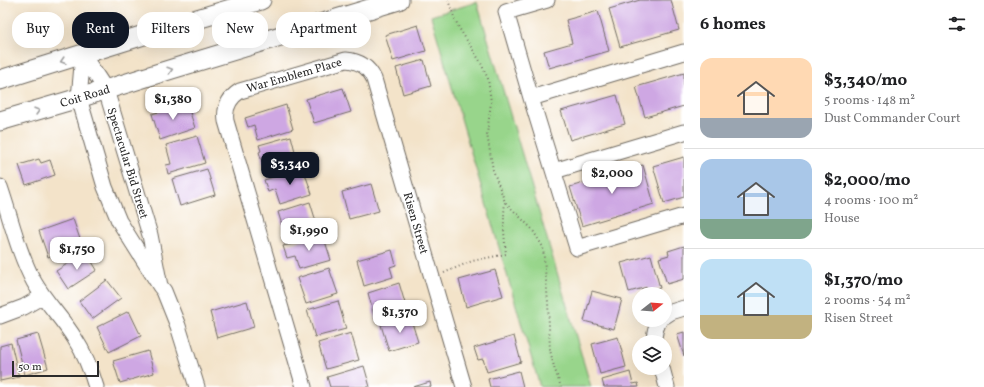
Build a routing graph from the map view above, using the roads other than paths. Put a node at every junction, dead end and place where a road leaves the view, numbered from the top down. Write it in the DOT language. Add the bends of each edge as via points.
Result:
graph roads {
  1 [pos="261,0"];
  2 [pos="399,0"];
  3 [pos="547,0"];
  4 [pos="684,52"];
  5 [pos="83,55"];
  6 [pos="361,64"];
  7 [pos="0,80"];
  8 [pos="106,90"];
  9 [pos="80,98"];
  10 [pos="531,98"];
  11 [pos="0,122"];
  12 [pos="684,132"];
  13 [pos="554,171"];
  14 [pos="0,187"];
  15 [pos="684,216"];
  16 [pos="160,286"];
  17 [pos="43,296"];
  18 [pos="684,308"];
  19 [pos="672,312"];
  20 [pos="0,316"];
  21 [pos="664,375"];
  22 [pos="96,387"];
  23 [pos="197,387"];
  24 [pos="304,387"];
  25 [pos="464,387"];
  26 [pos="667,387"];
  1 -- 5 [label="main road"];
  8 -- 2 [label="main road, Coit Road, one-way"];
  3 -- 10 [label="street" via="506,12"];
  4 -- 10 [label="street"];
  5 -- 7 [label="main road, one-way"];
  5 -- 8 [label="street, Spectacular Bid Street"];
  5 -- 9 [label="street, Spectacular Bid Street"];
  6 -- 24 [label="street, War Emblem Place" via="352,60 341,61 243,90 230,100 225,112"];
  6 -- 25 [label="street, Risen Street" via="369,70 374,79"];
  8 -- 9 [label="main road, Coit Road"];
  8 -- 16 [label="street, Spectacular Bid Street" via="150,235"];
  11 -- 9 [label="main road, Coit Road, one-way"];
  9 -- 16 [label="street, Spectacular Bid Street" via="112,204"];
  10 -- 13 [label="street"];
  12 -- 13 [label="street"];
  13 -- 15 [label="street" via="578,248"];
  14 -- 17 [label="street" via="22,256"];
  16 -- 23 [label="street, Spectacular Bid Street" via="176,320"];
  17 -- 20 [label="street"];
  17 -- 22 [label="street" via="80,347"];
  18 -- 19 [label="street"];
  21 -- 26 [label="street"];
}
